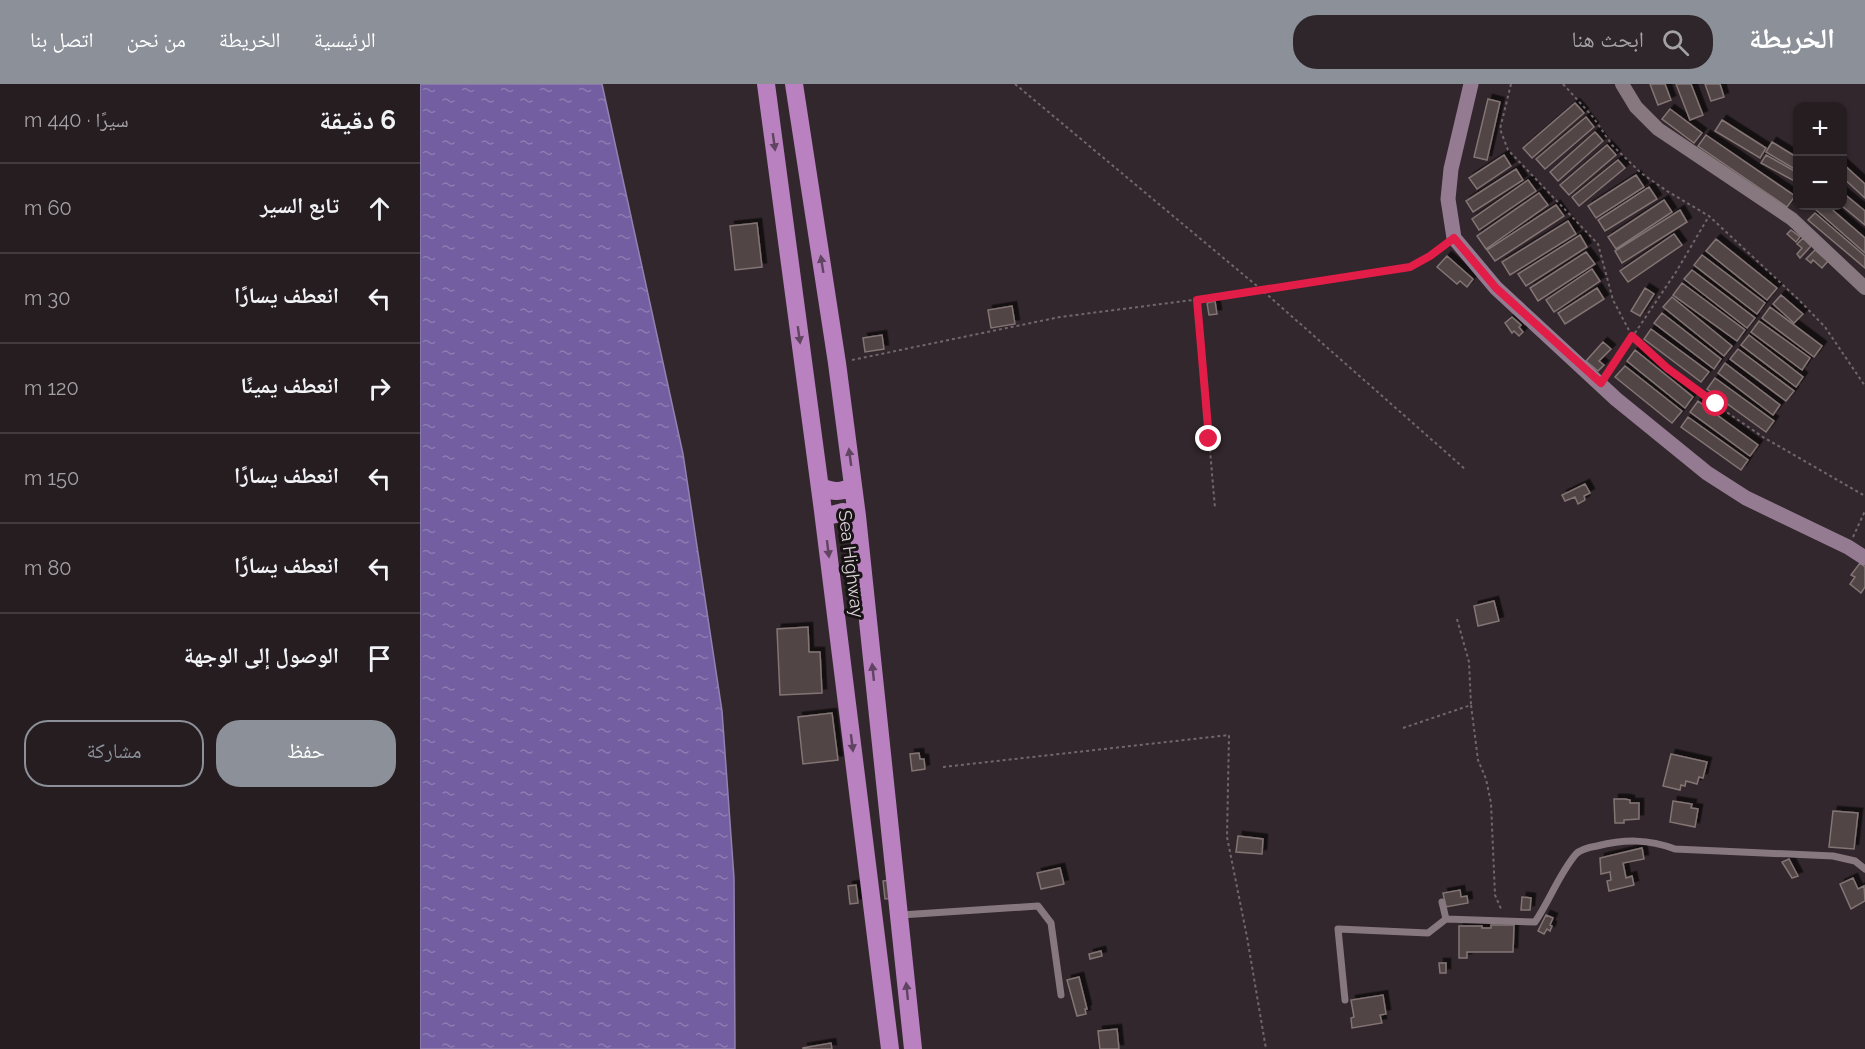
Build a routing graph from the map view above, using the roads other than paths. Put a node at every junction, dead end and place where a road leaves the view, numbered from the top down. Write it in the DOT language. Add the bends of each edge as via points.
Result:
graph roads {
  1 [pos="766,84"];
  2 [pos="794,84"];
  3 [pos="1471,84"];
  4 [pos="1622,84"];
  5 [pos="1865,288"];
  6 [pos="853,486"];
  7 [pos="820,487"];
  8 [pos="857,516"];
  9 [pos="824,517"];
  10 [pos="1865,558"];
  11 [pos="1865,869"];
  12 [pos="1442,902"];
  13 [pos="899,915"];
  14 [pos="1446,919"];
  15 [pos="1061,995"];
  16 [pos="1345,1000"];
  17 [pos="890,1049"];
  18 [pos="913,1049"];
  1 -- 7 [label="highway, Sea Highway, one-way"];
  6 -- 2 [label="highway, Sea Highway, one-way"];
  3 -- 10 [label="main road" via="1451,170 1448,199 1454,238 1496,288 1616,399 1707,473 1746,498"];
  4 -- 5 [label="street" via="1636,107 1658,129 1792,219"];
  6 -- 7 [label="highway" via="833,492"];
  6 -- 8 [label="highway, Sea Highway"];
  7 -- 9 [label="highway, Sea Highway"];
  8 -- 9 [label="highway" via="843,512"];
  13 -- 8 [label="highway, Sea Highway, one-way"];
  9 -- 17 [label="highway, Sea Highway, one-way"];
  11 -- 14 [label="lane" via="1855,861 1833,856 1675,849 1624,840 1578,852 1535,921"];
  12 -- 14 [label="lane"];
  13 -- 15 [label="lane" via="1038,906 1051,923"];
  18 -- 13 [label="highway, Sea Highway, one-way"];
  14 -- 16 [label="lane" via="1428,933 1338,929"];
}
